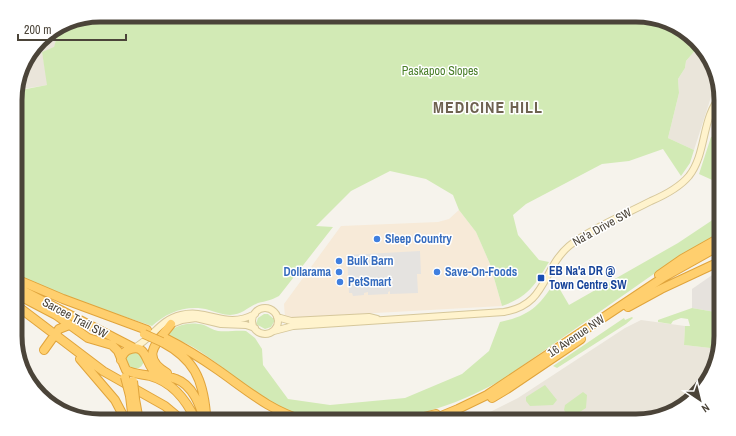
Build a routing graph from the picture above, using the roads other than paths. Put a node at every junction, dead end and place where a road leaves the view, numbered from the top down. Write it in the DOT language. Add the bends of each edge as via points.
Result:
graph roads {
  1 [pos="714,106"];
  2 [pos="714,241"];
  3 [pos="714,249"];
  4 [pos="714,255"];
  5 [pos="714,264"];
  6 [pos="22,282"];
  7 [pos="22,288"];
  8 [pos="22,289"];
  9 [pos="22,297"];
  10 [pos="627,304"];
  11 [pos="22,309"];
  12 [pos="255,314"];
  13 [pos="277,317"];
  14 [pos="379,320"];
  15 [pos="171,324"];
  16 [pos="69,325"];
  17 [pos="254,328"];
  18 [pos="274,331"];
  19 [pos="146,332"];
  20 [pos="55,334"];
  21 [pos="164,340"];
  22 [pos="66,344"];
  23 [pos="134,348"];
  24 [pos="44,350"];
  25 [pos="147,360"];
  26 [pos="121,361"];
  27 [pos="137,373"];
  28 [pos="518,375"];
  29 [pos="149,376"];
  30 [pos="176,379"];
  31 [pos="132,381"];
  32 [pos="135,399"];
  33 [pos="123,414"];
  34 [pos="134,414"];
  35 [pos="138,414"];
  36 [pos="176,414"];
  37 [pos="192,414"];
  38 [pos="203,414"];
  39 [pos="205,414"];
  40 [pos="284,414"];
  41 [pos="431,414"];
  42 [pos="445,414"];
  43 [pos="461,414"];
  1 -- 14 [label="street, Na'a Drive SW" via="700,154 689,176 670,192 569,245 556,260 540,291 526,304 504,312"];
  2 -- 10 [label="highway" via="667,268 648,282"];
  3 -- 10 [label="highway, 16 Avenue NW" via="664,277"];
  4 -- 10 [label="highway, 16 Avenue NW"];
  5 -- 10 [label="highway"];
  6 -- 19 [label="highway"];
  7 -- 19 [label="highway"];
  8 -- 23 [label="highway, Sarcee Trail SW"];
  9 -- 16 [label="highway, Sarcee Trail SW"];
  10 -- 28 [label="highway, 16 Avenue NW"];
  10 -- 43 [label="highway, 16 Avenue NW" via="507,389"];
  11 -- 20 [label="highway"];
  12 -- 13 [label="street" via="267,309 274,312"];
  12 -- 17 [label="street" via="252,322"];
  12 -- 23 [label="street" via="229,321 197,313 180,315 165,322 147,341"];
  13 -- 14 [label="street, Na'a Drive SW" via="291,321 369,317"];
  13 -- 18 [label="street" via="278,324"];
  14 -- 18 [label="street, Na'a Drive SW" via="292,326"];
  15 -- 17 [label="street" via="196,318"];
  15 -- 25 [label="street" via="154,338"];
  15 -- 30 [label="highway" via="158,339 153,356 160,368"];
  16 -- 20 [label="highway" via="61,327"];
  16 -- 26 [label="highway, Sarcee Trail SW" via="88,338 113,345"];
  17 -- 18 [label="street" via="264,334"];
  19 -- 21 [label="highway, bridge"];
  20 -- 22 [label="highway"];
  20 -- 24 [label="highway"];
  21 -- 39 [label="highway" via="185,357 196,371 204,394"];
  21 -- 40 [label="highway" via="207,362 265,404"];
  22 -- 33 [label="highway" via="105,387"];
  22 -- 36 [label="highway" via="113,378 166,406"];
  23 -- 25 [label="highway" via="142,351"];
  23 -- 26 [label="highway" via="125,352"];
  25 -- 27 [label="highway"];
  25 -- 30 [label="highway" via="157,373"];
  26 -- 27 [label="highway" via="126,370"];
  26 -- 31 [label="highway"];
  27 -- 29 [label="highway"];
  27 -- 31 [label="highway"];
  28 -- 41 [label="highway" via="461,405"];
  28 -- 42 [label="highway, 16 Avenue NW" via="480,399"];
  29 -- 31 [label="highway"];
  29 -- 37 [label="highway" via="175,390"];
  30 -- 38 [label="highway" via="195,397"];
  31 -- 32 [label="highway, bridge"];
  31 -- 32 [label="highway, bridge" via="136,390"];
  32 -- 34 [label="highway"];
  32 -- 35 [label="highway"];
}
